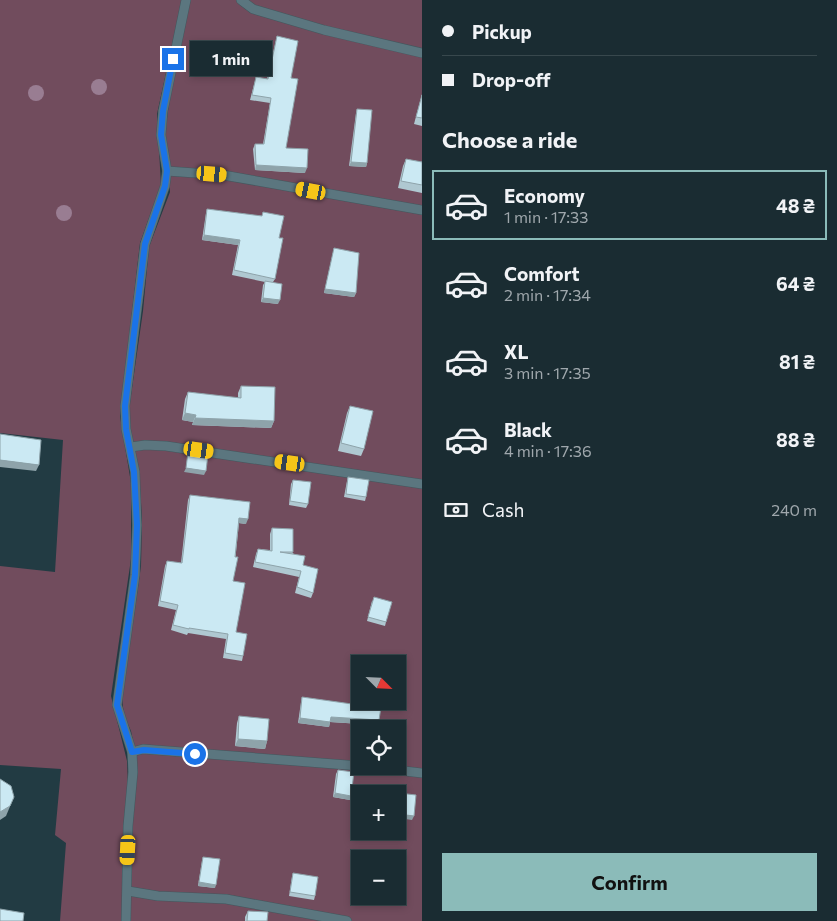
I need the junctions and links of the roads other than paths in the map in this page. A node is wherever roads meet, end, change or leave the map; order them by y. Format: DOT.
graph roads {
  1 [pos="186,0"];
  2 [pos="241,0"];
  3 [pos="422,53"];
  4 [pos="167,171"];
  5 [pos="422,210"];
  6 [pos="131,447"];
  7 [pos="422,484"];
  8 [pos="132,752"];
  9 [pos="351,765"];
  10 [pos="406,770"];
  11 [pos="422,772"];
  12 [pos="128,891"];
  13 [pos="126,921"];
  14 [pos="347,921"];
  1 -- 4 [label="lane"];
  2 -- 3 [label="lane"];
  4 -- 5 [label="lane"];
  4 -- 6 [label="lane"];
  6 -- 7 [label="lane"];
  6 -- 8 [label="lane"];
  8 -- 9 [label="lane"];
  8 -- 12 [label="lane"];
  10 -- 11 [label="lane"];
  12 -- 13 [label="lane"];
  12 -- 14 [label="lane"];
}
